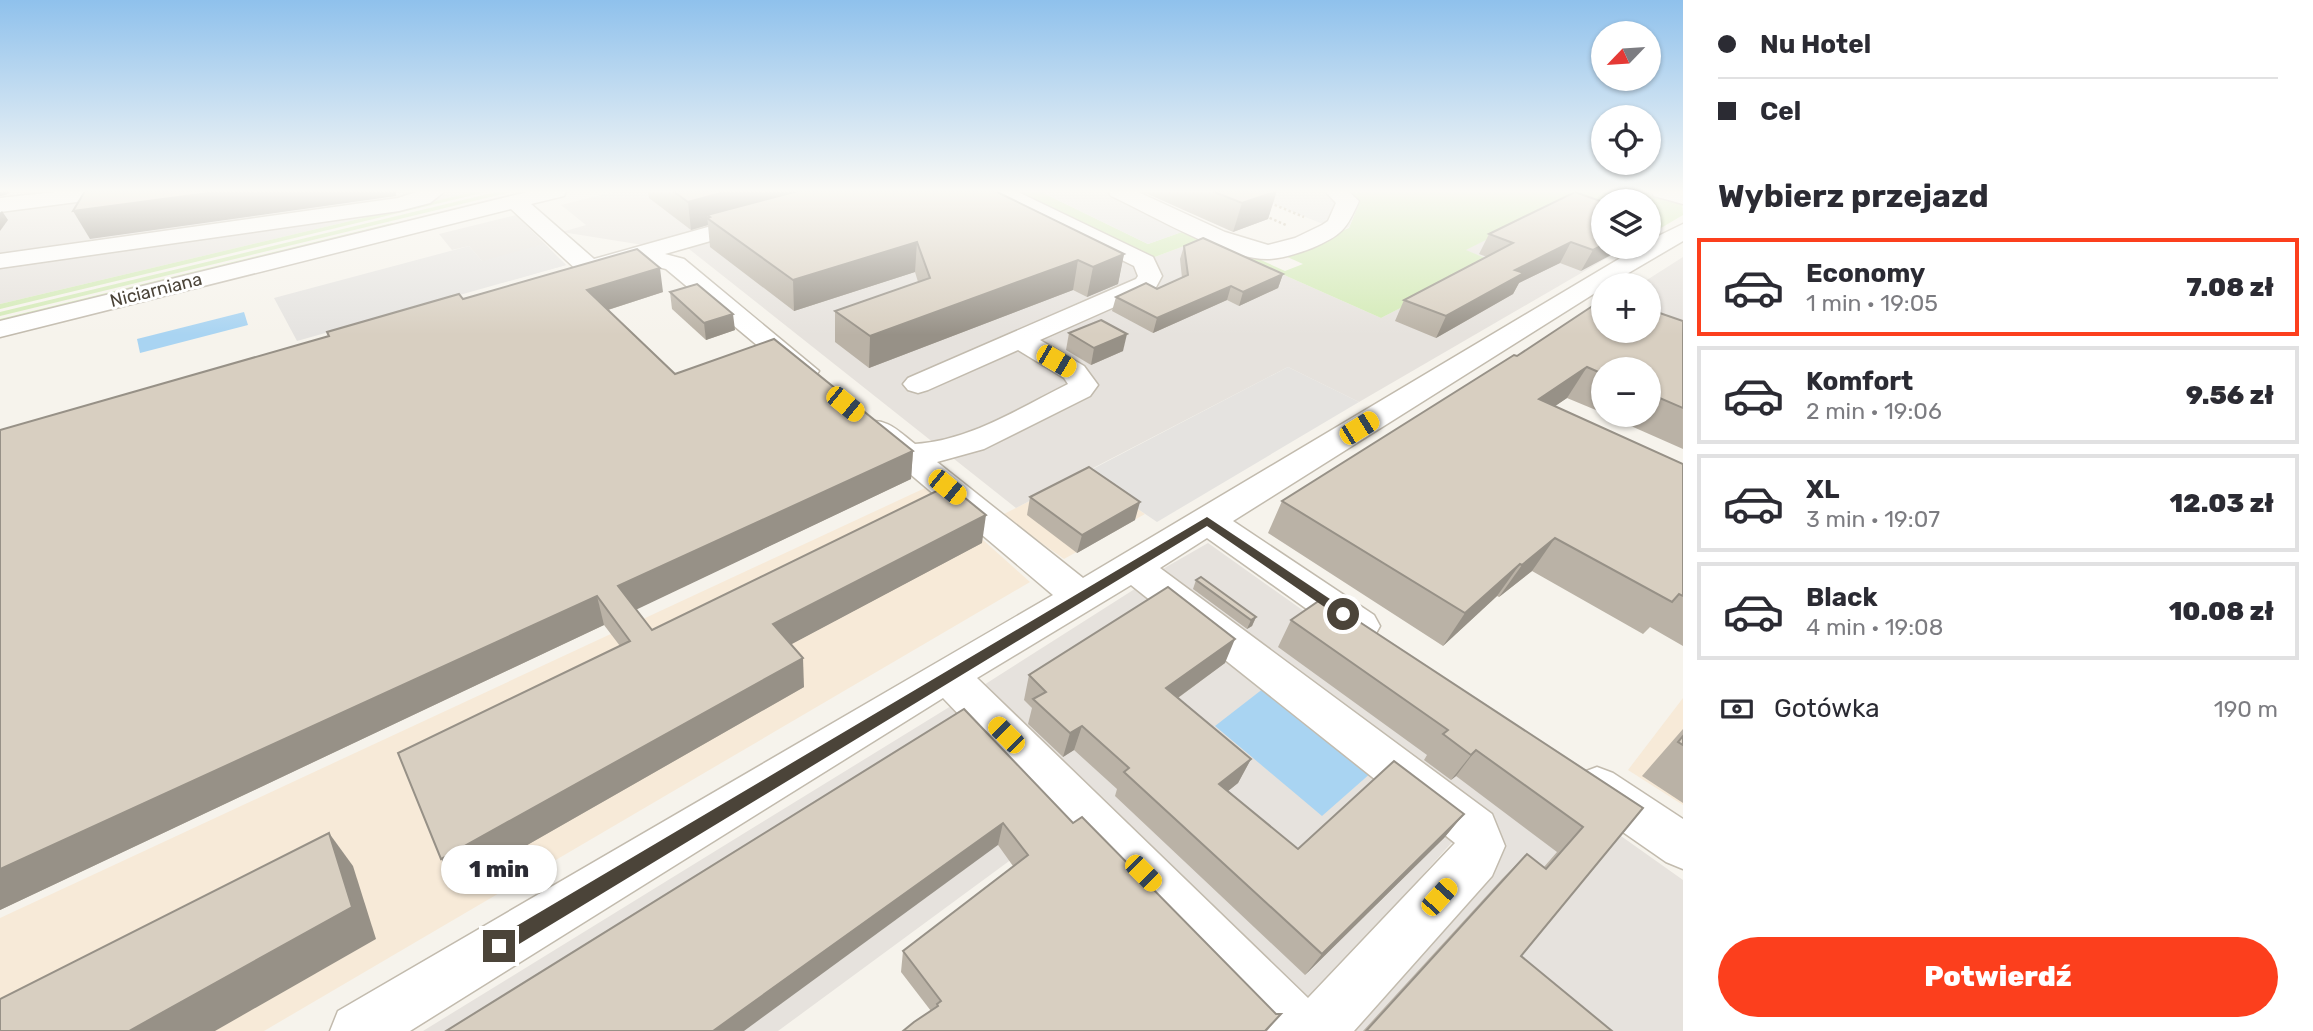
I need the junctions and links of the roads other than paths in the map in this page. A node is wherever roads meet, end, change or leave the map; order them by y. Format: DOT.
graph roads {
  1 [pos="44,239"];
  2 [pos="157,239"];
  3 [pos="356,239"];
  4 [pos="560,239"];
  5 [pos="690,239"];
  6 [pos="1098,239"];
  7 [pos="1225,239"];
  8 [pos="1304,239"];
  9 [pos="1669,239"];
  10 [pos="638,254"];
  11 [pos="33,257"];
  12 [pos="0,261"];
  13 [pos="1561,302"];
  14 [pos="1591,313"];
  15 [pos="0,328"];
  16 [pos="1020,340"];
  17 [pos="918,384"];
  18 [pos="824,387"];
  19 [pos="855,412"];
  20 [pos="907,455"];
  21 [pos="1207,521"];
  22 [pos="1133,567"];
  23 [pos="1081,597"];
  24 [pos="1388,645"];
  25 [pos="947,676"];
  26 [pos="1570,769"];
  27 [pos="1683,846"];
  28 [pos="358,1031"];
  29 [pos="1301,1031"];
  30 [pos="1316,1031"];
  1 -- 11 [label="street"];
  2 -- 11 [label="street"];
  3 -- 15 [label="street, Niciarniana"];
  4 -- 10 [label="street"];
  5 -- 10 [label="street"];
  6 -- 16 [label="street"];
  7 -- 8 [label="street"];
  9 -- 13 [label="street"];
  10 -- 18 [label="street"];
  11 -- 12 [label="street"];
  13 -- 14 [label="street"];
  13 -- 21 [label="street"];
  16 -- 17 [label="street"];
  16 -- 20 [label="street"];
  19 -- 20 [label="street"];
  20 -- 23 [label="street"];
  21 -- 22 [label="street"];
  21 -- 24 [label="street"];
  22 -- 23 [label="street"];
  22 -- 30 [label="street"];
  23 -- 25 [label="street"];
  25 -- 28 [label="street"];
  25 -- 29 [label="street"];
  26 -- 27 [label="street"];
}
